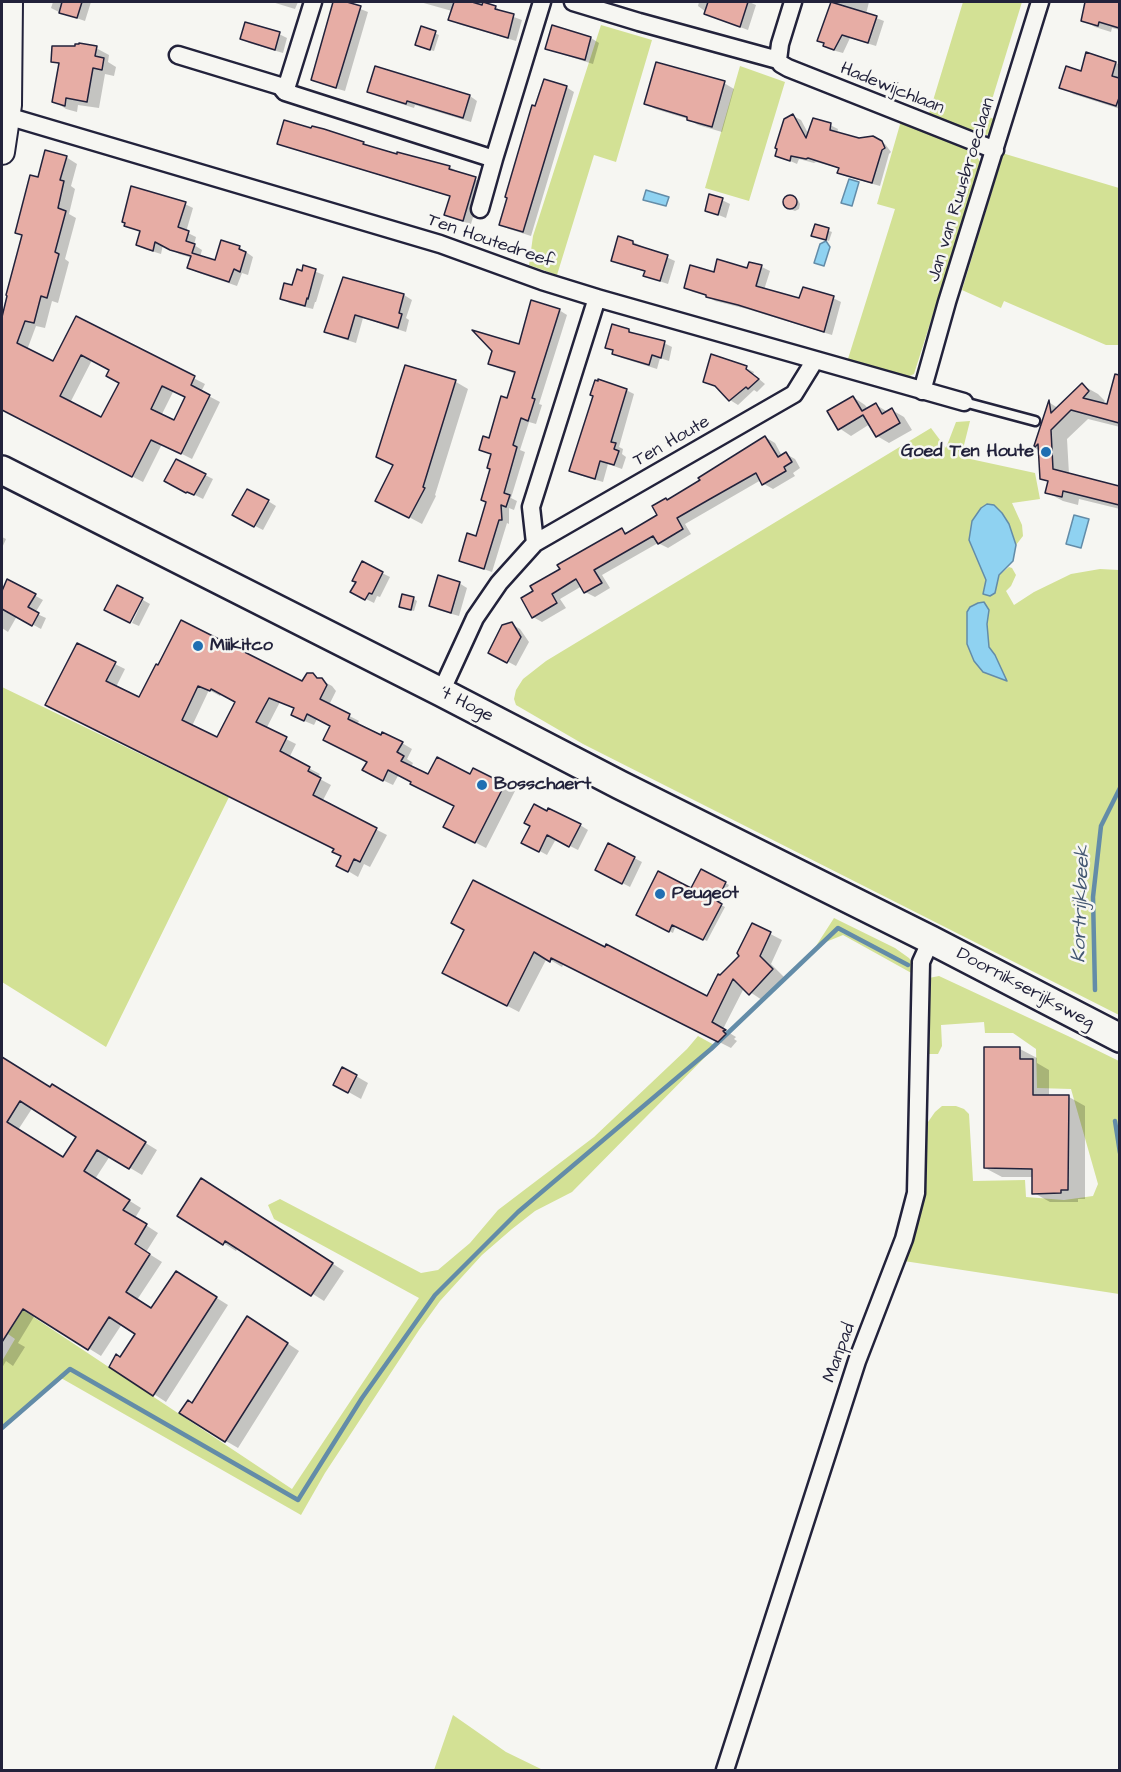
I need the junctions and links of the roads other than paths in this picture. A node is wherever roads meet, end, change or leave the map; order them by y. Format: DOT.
graph roads {
  1 [pos="10,2"];
  2 [pos="313,2"];
  3 [pos="542,2"];
  4 [pos="573,2"];
  5 [pos="793,2"];
  6 [pos="1040,2"];
  7 [pos="178,55"];
  8 [pos="778,60"];
  9 [pos="285,92"];
  10 [pos="7,116"];
  11 [pos="995,150"];
  12 [pos="2,152"];
  13 [pos="494,159"];
  14 [pos="480,209"];
  15 [pos="597,298"];
  16 [pos="815,360"];
  17 [pos="922,391"];
  18 [pos="964,402"];
  19 [pos="1035,422"];
  20 [pos="2,470"];
  21 [pos="535,543"];
  22 [pos="441,692"];
  23 [pos="931,940"];
  24 [pos="1119,1038"];
  25 [pos="725,1770"];
  1 -- 10 [label="street"];
  2 -- 9 [label="street"];
  3 -- 13 [label="street"];
  4 -- 8 [label="street, Hadewijchlaan"];
  5 -- 8 [label="street"];
  6 -- 11 [label="street, Jan van Ruusbroeclaan"];
  7 -- 9 [label="street"];
  8 -- 11 [label="street, Hadewijchlaan"];
  9 -- 13 [label="street"];
  10 -- 12 [label="street"];
  10 -- 15 [label="street, Ten Houtedreef"];
  11 -- 17 [label="street, Jan van Ruusbroeclaan"];
  13 -- 14 [label="street"];
  15 -- 16 [label="street, Ten Houtedreef"];
  15 -- 21 [label="street"];
  16 -- 17 [label="street, Ten Houtedreef"];
  16 -- 21 [label="street, Ten Houte"];
  17 -- 18 [label="street, Ten Houtedreef"];
  18 -- 19 [label="lane"];
  20 -- 22 [label="main road, 't Hoge"];
  21 -- 22 [label="street, Ten Houte"];
  22 -- 23 [label="main road, 't Hoge"];
  23 -- 24 [label="main road, Doornikserijksweg"];
  23 -- 25 [label="street, Manpad"];
}
